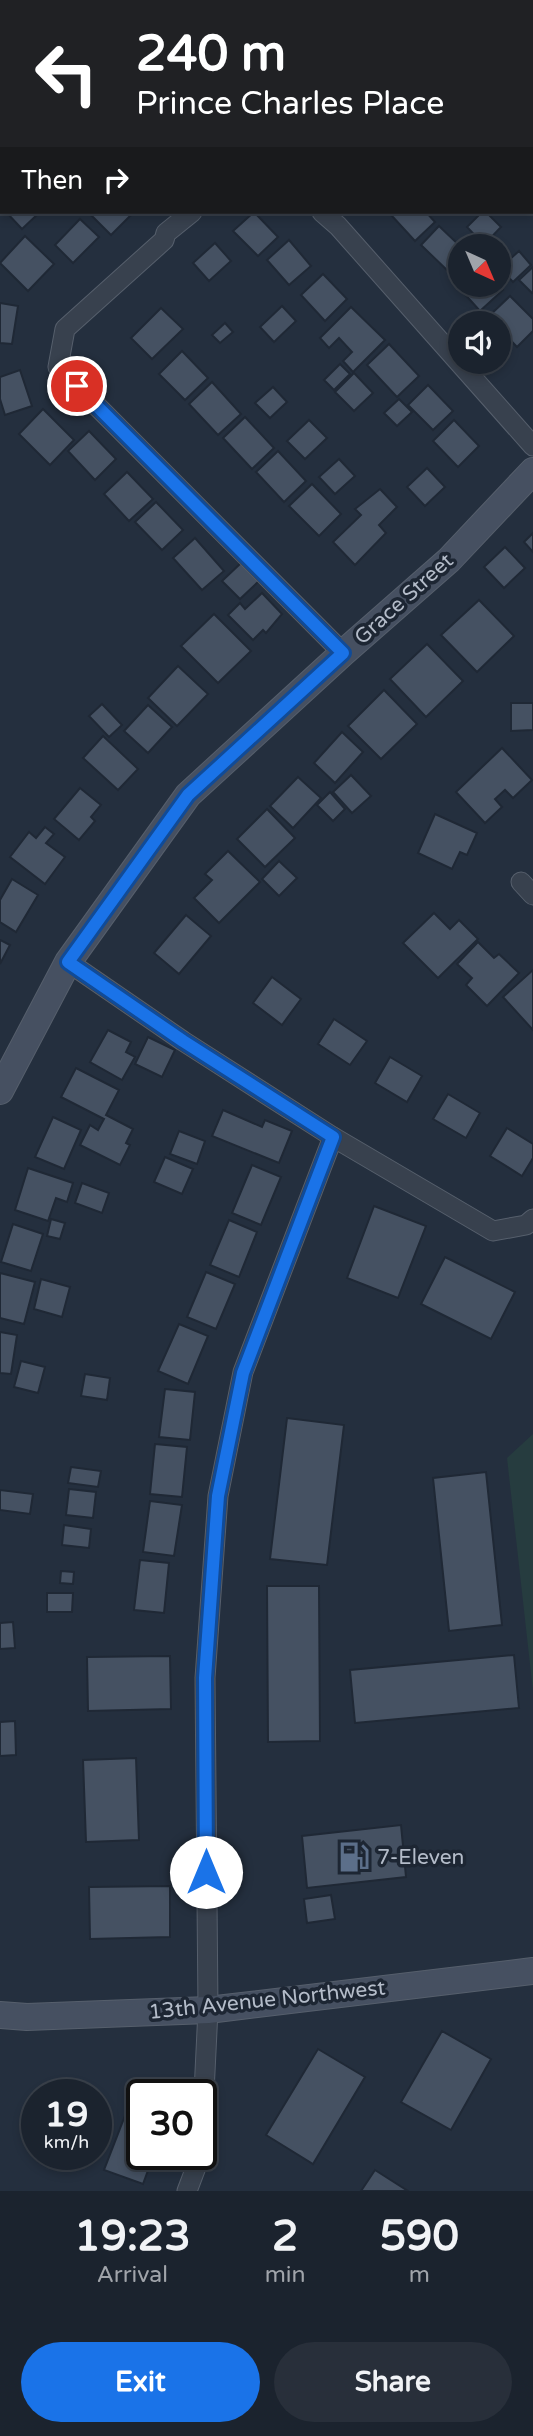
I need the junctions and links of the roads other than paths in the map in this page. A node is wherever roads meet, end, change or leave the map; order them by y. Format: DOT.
graph roads {
  1 [pos="190,214"];
  2 [pos="324,214"];
  3 [pos="533,446"];
  4 [pos="533,471"];
  5 [pos="343,653"];
  6 [pos="68,962"];
  7 [pos="0,1091"];
  8 [pos="333,1137"];
  9 [pos="533,1219"];
  10 [pos="533,1971"];
  11 [pos="208,2010"];
  12 [pos="0,2015"];
  13 [pos="205,2079"];
  14 [pos="195,2170"];
  15 [pos="187,2191"];
  1 -- 5 [label="street"];
  2 -- 3 [label="street"];
  4 -- 5 [label="street, Grace Street"];
  5 -- 6 [label="street, Grace Street"];
  6 -- 7 [label="street, Grace Street"];
  6 -- 8 [label="street"];
  8 -- 9 [label="street"];
  8 -- 11 [label="street"];
  10 -- 11 [label="street, 13th Avenue Northwest"];
  11 -- 12 [label="street, 13th Avenue Northwest"];
  11 -- 13 [label="street"];
  14 -- 15 [label="street"];
}
